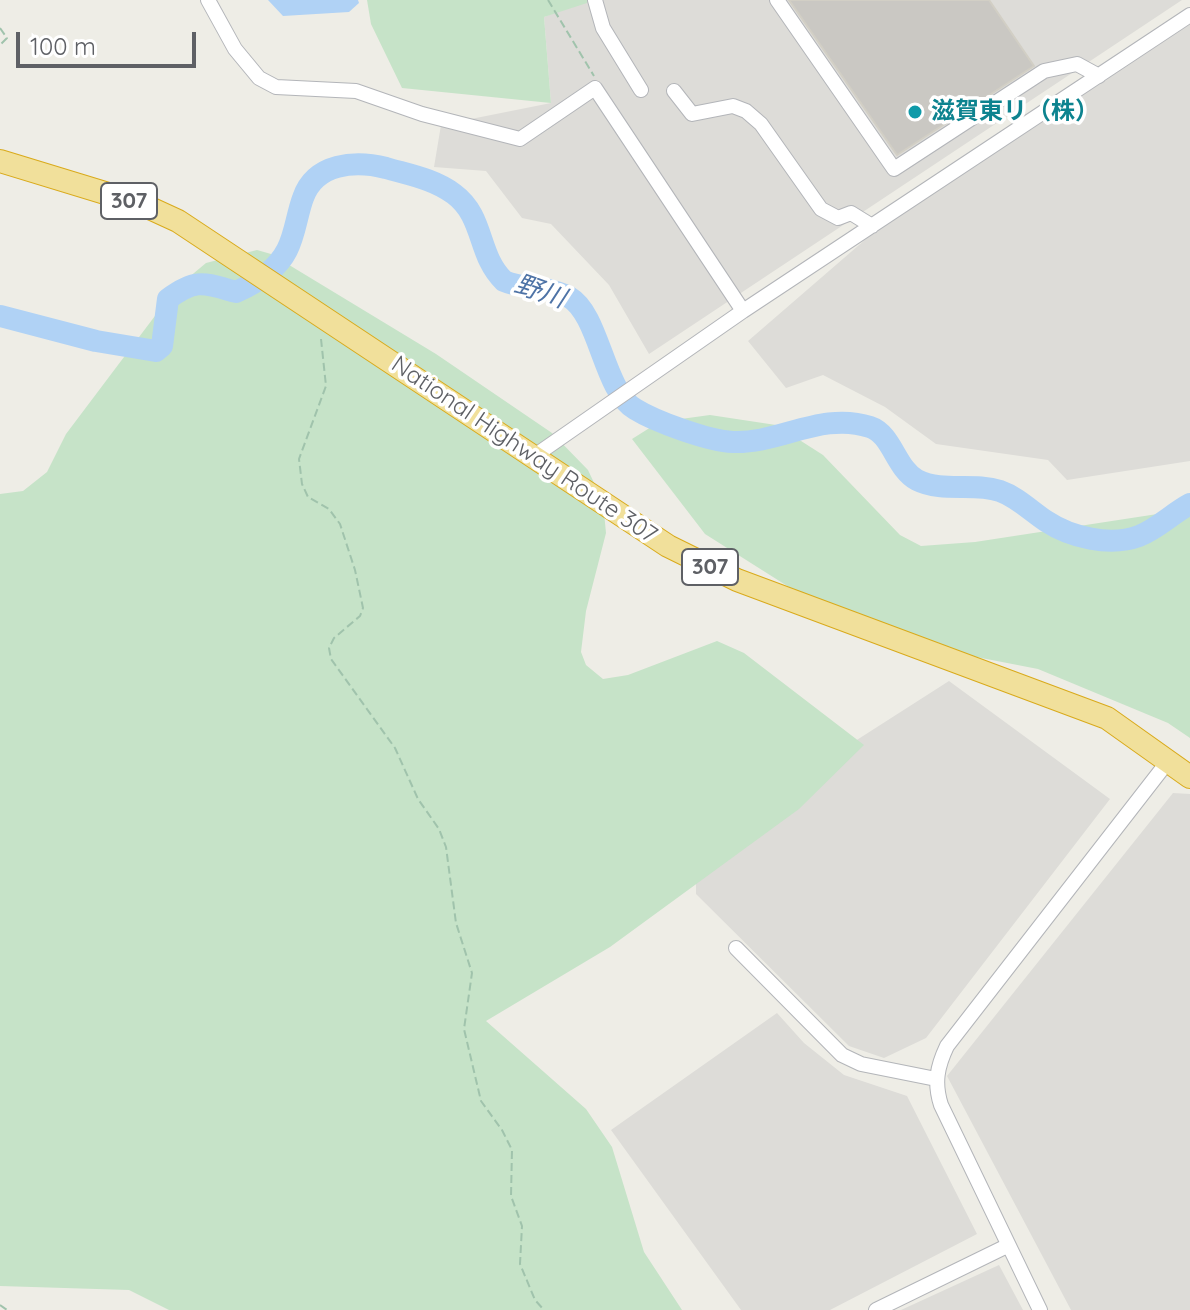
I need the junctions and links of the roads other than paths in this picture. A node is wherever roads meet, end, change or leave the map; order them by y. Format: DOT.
graph roads {
  1 [pos="208,0"];
  2 [pos="595,0"];
  3 [pos="777,0"];
  4 [pos="1185,0"];
  5 [pos="1190,12"];
  6 [pos="1099,76"];
  7 [pos="641,90"];
  8 [pos="674,91"];
  9 [pos="0,161"];
  10 [pos="872,226"];
  11 [pos="743,311"];
  12 [pos="533,457"];
  13 [pos="1169,760"];
  14 [pos="1190,777"];
  15 [pos="736,948"];
  16 [pos="936,1079"];
  17 [pos="1007,1246"];
  18 [pos="876,1310"];
  19 [pos="1040,1310"];
  1 -- 11 [label="street"];
  2 -- 7 [label="street"];
  3 -- 6 [label="street"];
  4 -- 5 [label="street"];
  5 -- 6 [label="street"];
  6 -- 10 [label="street"];
  8 -- 10 [label="street"];
  9 -- 12 [label="highway, National Highway Route 307 / 307"];
  10 -- 11 [label="street"];
  11 -- 12 [label="street"];
  12 -- 13 [label="highway, National Highway Route 307 / 307"];
  13 -- 14 [label="highway, National Highway Route 307 / 307"];
  13 -- 16 [label="street"];
  15 -- 16 [label="street"];
  16 -- 17 [label="street"];
  17 -- 18 [label="street"];
  17 -- 19 [label="street"];
}
